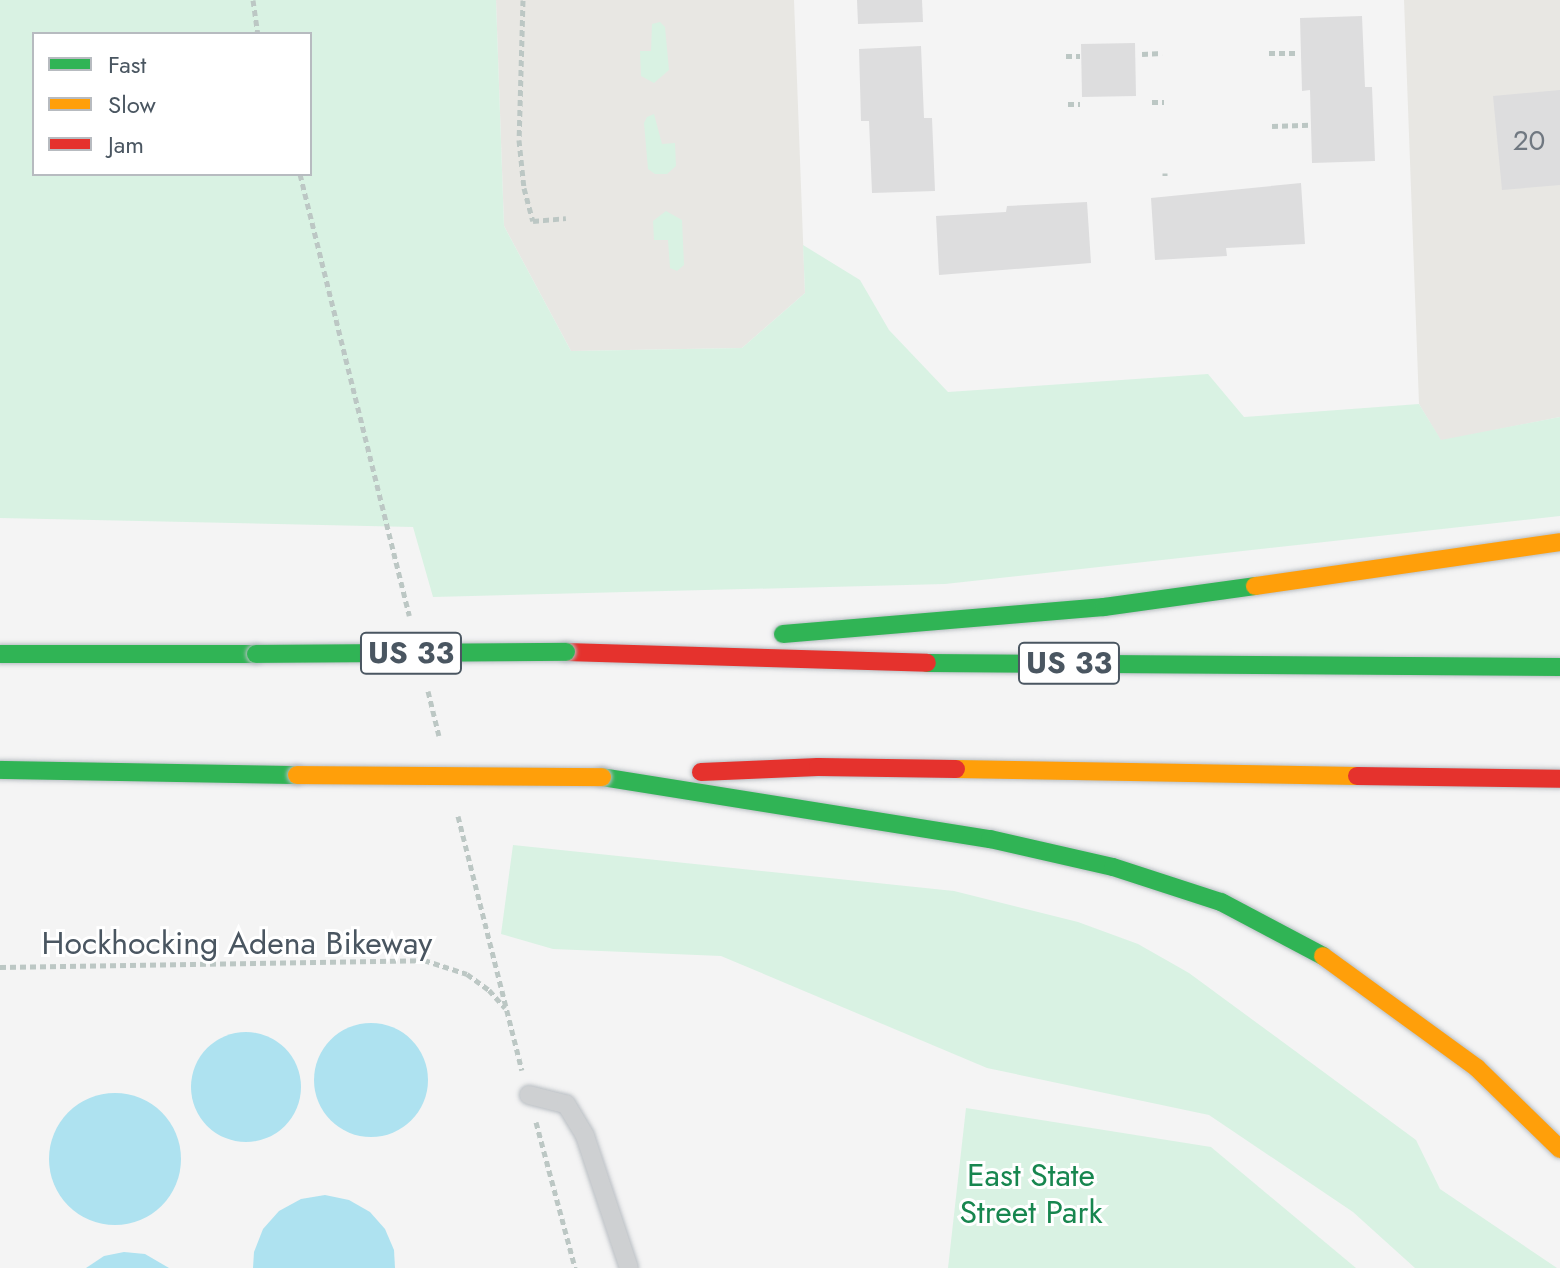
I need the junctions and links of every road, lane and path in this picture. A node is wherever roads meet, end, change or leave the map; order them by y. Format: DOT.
graph roads {
  1 [pos="253,0"];
  2 [pos="523,0"];
  3 [pos="258,32"];
  4 [pos="1162,53"];
  5 [pos="1269,53"];
  6 [pos="1298,53"];
  7 [pos="1142,54"];
  8 [pos="1066,56"];
  9 [pos="1080,56"];
  10 [pos="1152,102"];
  11 [pos="1164,102"];
  12 [pos="1068,104"];
  13 [pos="1080,104"];
  14 [pos="1310,125"];
  15 [pos="1272,126"];
  16 [pos="300,176"];
  17 [pos="566,218"];
  18 [pos="1560,542"];
  19 [pos="411,622"];
  20 [pos="763,634"];
  21 [pos="706,637"];
  22 [pos="572,652"];
  23 [pos="0,654"];
  24 [pos="1560,667"];
  25 [pos="426,684"];
  26 [pos="441,746"];
  27 [pos="0,770"];
  28 [pos="602,777"];
  29 [pos="1560,779"];
  30 [pos="456,808"];
  31 [pos="0,967"];
  32 [pos="506,1009"];
  33 [pos="529,1095"];
  34 [pos="1560,1149"];
  35 [pos="575,1268"];
  36 [pos="629,1268"];
  1 -- 3 [label="path"];
  2 -- 17 [label="path"];
  4 -- 7 [label="path"];
  5 -- 6 [label="path"];
  8 -- 9 [label="path"];
  10 -- 11 [label="path"];
  12 -- 13 [label="path"];
  14 -- 15 [label="path"];
  16 -- 19 [label="path"];
  18 -- 20 [label="highway"];
  21 -- 22 [label="highway"];
  22 -- 23 [label="highway, US 33, bridge"];
  22 -- 24 [label="highway, US 33"];
  25 -- 26 [label="path"];
  27 -- 28 [label="highway, bridge"];
  28 -- 29 [label="highway"];
  28 -- 34 [label="highway"];
  30 -- 32 [label="path"];
  31 -- 32 [label="path, Hockhocking Adena Bikeway"];
  32 -- 33 [label="path"];
  33 -- 35 [label="path"];
  33 -- 36 [label="lane"];
}
